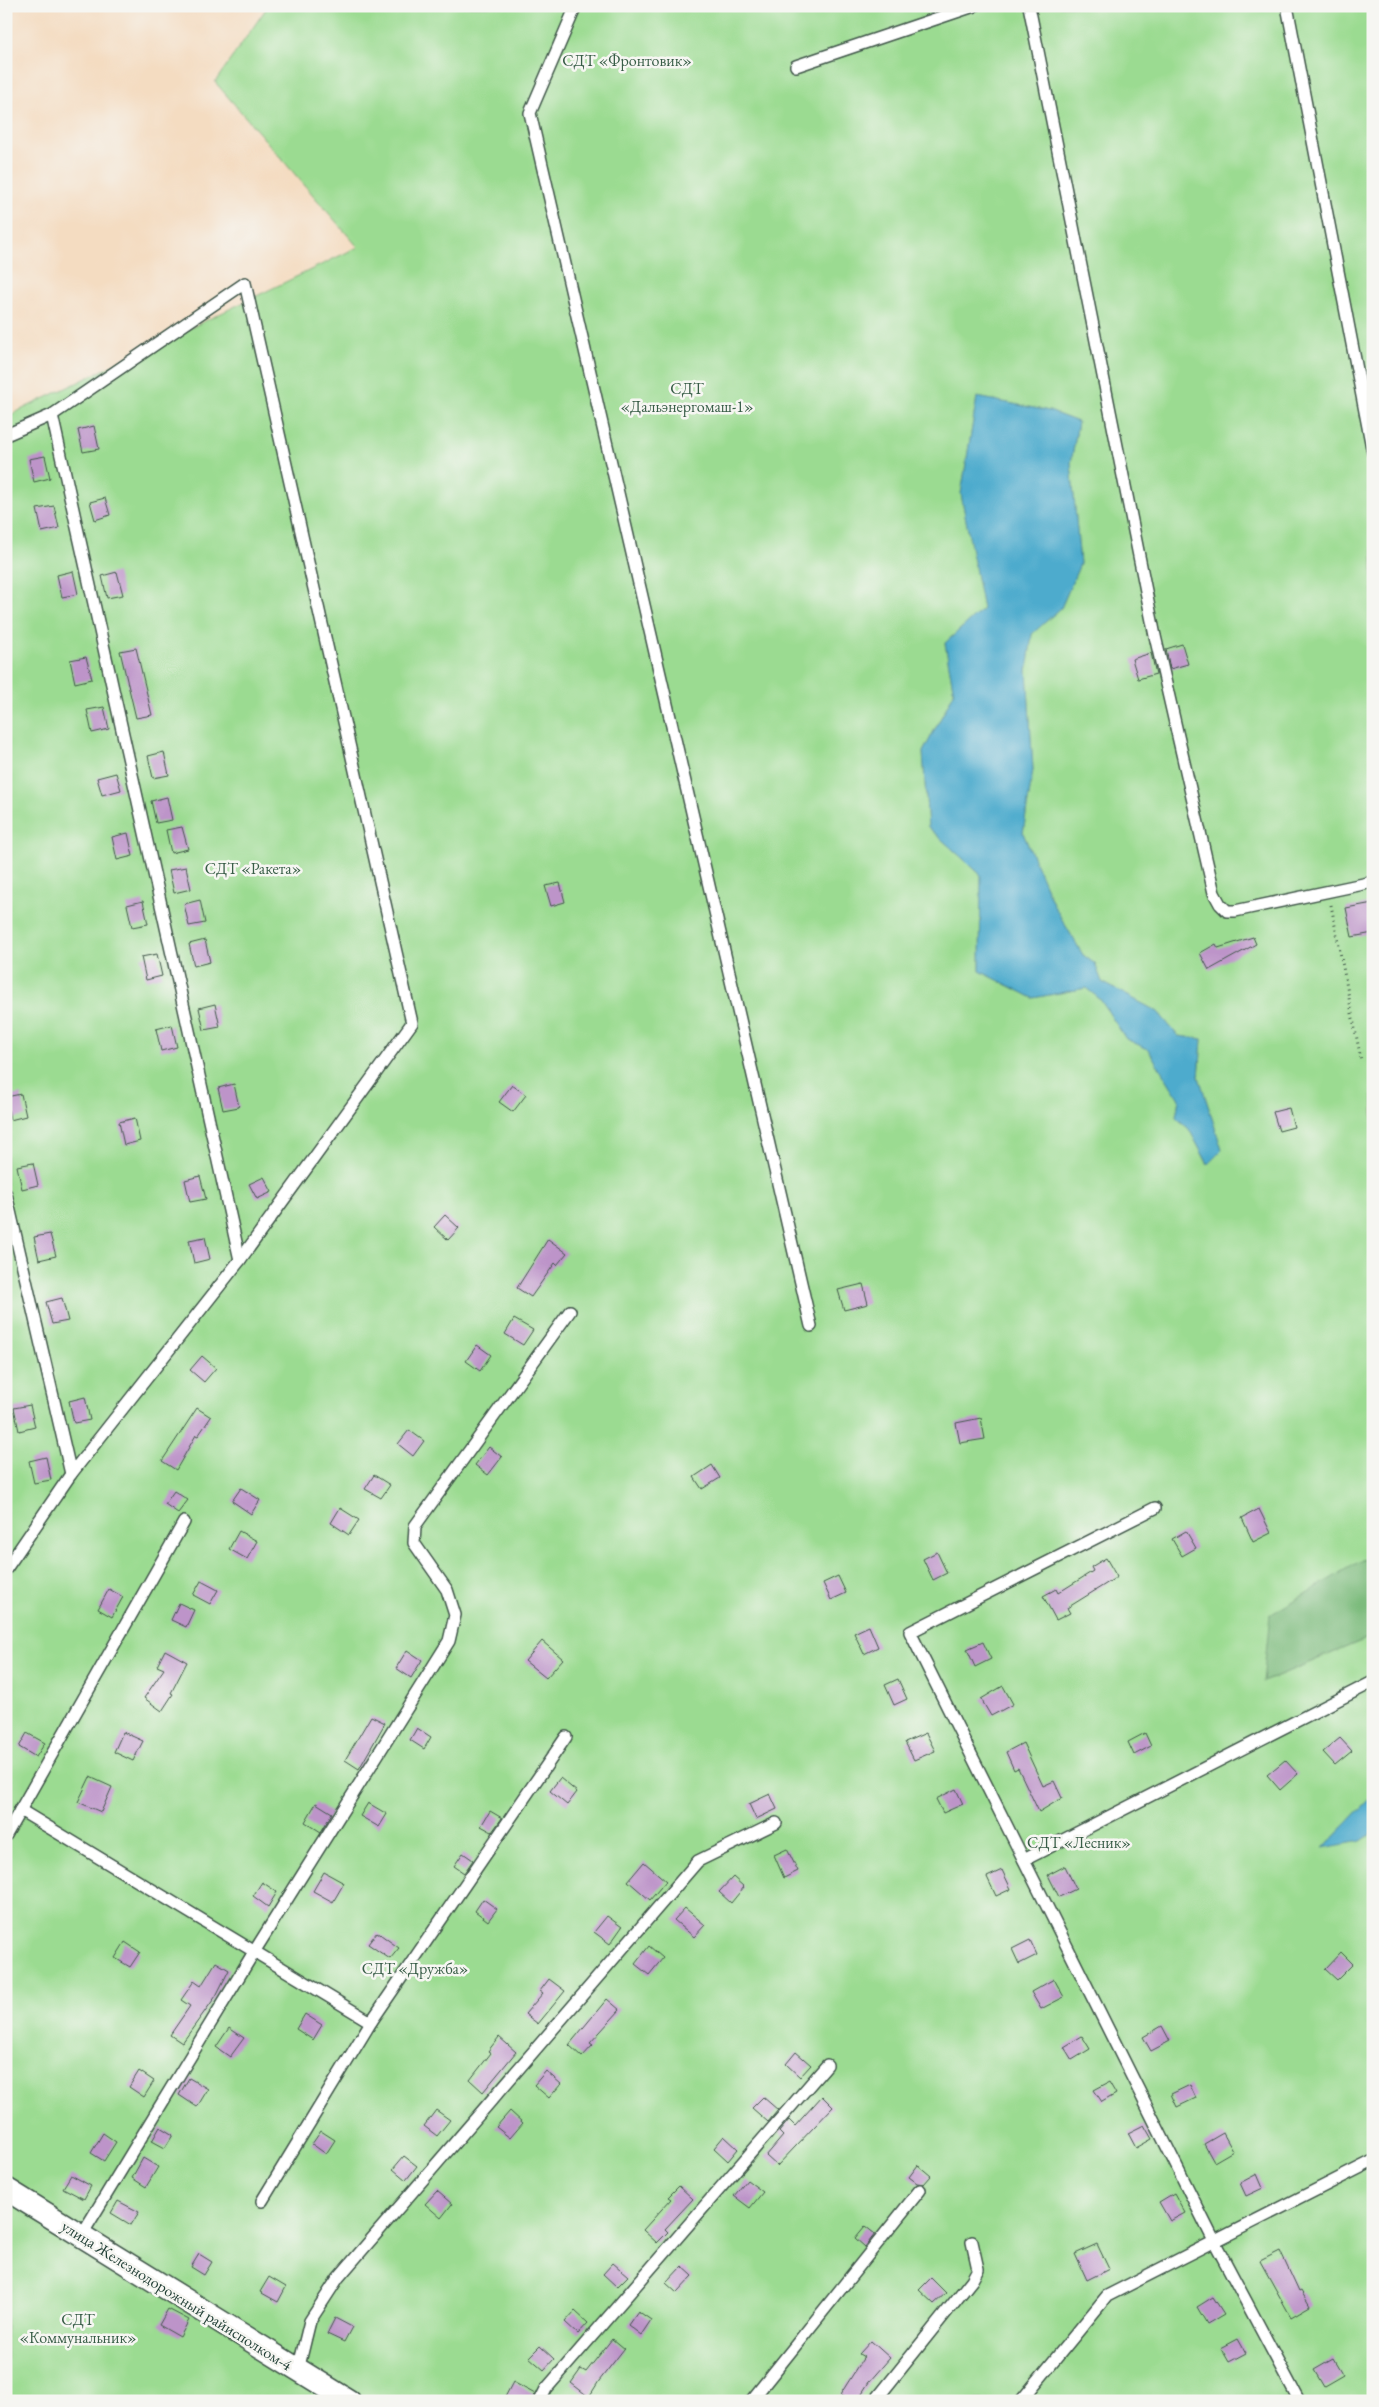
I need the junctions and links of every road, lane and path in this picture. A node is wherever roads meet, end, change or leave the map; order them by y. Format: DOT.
graph roads {
  1 [pos="576,6"];
  2 [pos="974,6"];
  3 [pos="1029,6"];
  4 [pos="1287,6"];
  5 [pos="796,66"];
  6 [pos="52,415"];
  7 [pos="6,435"];
  8 [pos="1373,453"];
  9 [pos="1373,882"];
  10 [pos="1329,892"];
  11 [pos="1361,1060"];
  12 [pos="6,1194"];
  13 [pos="240,1260"];
  14 [pos="570,1311"];
  15 [pos="811,1326"];
  16 [pos="71,1474"];
  17 [pos="1155,1508"];
  18 [pos="184,1522"];
  19 [pos="6,1569"];
  20 [pos="1373,1682"];
  21 [pos="566,1737"];
  22 [pos="20,1810"];
  23 [pos="776,1823"];
  24 [pos="6,1835"];
  25 [pos="1024,1860"];
  26 [pos="254,1952"];
  27 [pos="371,2022"];
  28 [pos="827,2065"];
  29 [pos="1373,2161"];
  30 [pos="6,2189"];
  31 [pos="920,2190"];
  32 [pos="262,2201"];
  33 [pos="81,2236"];
  34 [pos="1214,2241"];
  35 [pos="972,2242"];
  36 [pos="298,2370"];
  37 [pos="348,2401"];
  38 [pos="540,2401"];
  39 [pos="751,2401"];
  40 [pos="875,2401"];
  41 [pos="1021,2401"];
  42 [pos="1299,2401"];
  1 -- 15 [label="lane"];
  2 -- 5 [label="lane"];
  3 -- 10 [label="lane"];
  4 -- 8 [label="lane"];
  6 -- 7 [label="lane"];
  6 -- 13 [label="lane"];
  6 -- 13 [label="lane"];
  9 -- 10 [label="lane"];
  10 -- 11 [label="path"];
  12 -- 16 [label="lane"];
  13 -- 16 [label="lane"];
  14 -- 26 [label="lane"];
  16 -- 19 [label="lane"];
  17 -- 25 [label="lane"];
  18 -- 22 [label="lane"];
  20 -- 25 [label="lane"];
  21 -- 27 [label="lane"];
  22 -- 24 [label="lane"];
  22 -- 26 [label="lane"];
  23 -- 36 [label="lane"];
  25 -- 34 [label="lane"];
  26 -- 27 [label="lane"];
  26 -- 33 [label="lane"];
  27 -- 32 [label="lane"];
  28 -- 38 [label="lane"];
  29 -- 34 [label="lane"];
  30 -- 33 [label="street, улица Железнодорожный райисполком-4"];
  31 -- 39 [label="lane"];
  33 -- 36 [label="street, улица Железнодорожный райисполком-4"];
  34 -- 41 [label="lane"];
  34 -- 42 [label="lane"];
  35 -- 40 [label="lane"];
  36 -- 37 [label="street, улица Железнодорожный райисполком-4"];
}
